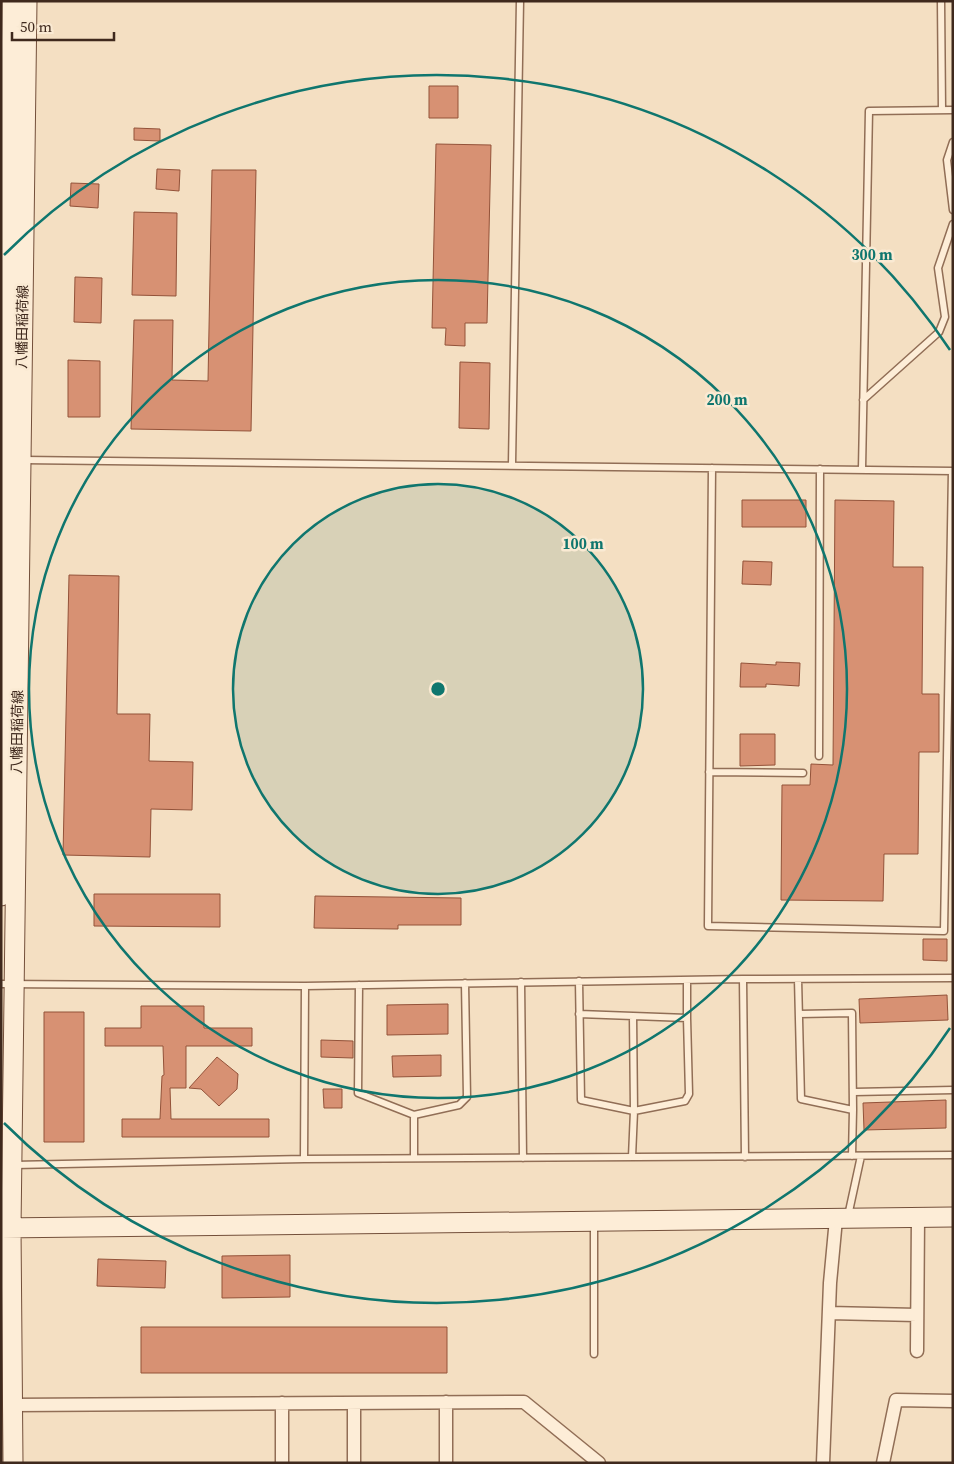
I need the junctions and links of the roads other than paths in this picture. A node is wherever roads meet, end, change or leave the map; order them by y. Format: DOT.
graph roads {
  1 [pos="520,1"];
  2 [pos="941,1"];
  3 [pos="15,10"];
  4 [pos="942,110"];
  5 [pos="953,110"];
  6 [pos="953,142"];
  7 [pos="953,210"];
  8 [pos="953,224"];
  9 [pos="863,400"];
  10 [pos="13,459"];
  11 [pos="512,464"];
  12 [pos="712,468"];
  13 [pos="820,469"];
  14 [pos="862,470"];
  15 [pos="952,471"];
  16 [pos="9,490"];
  17 [pos="819,756"];
  18 [pos="709,772"];
  19 [pos="803,773"];
  20 [pos="1,896"];
  21 [pos="953,978"];
  22 [pos="743,979"];
  23 [pos="798,979"];
  24 [pos="687,980"];
  25 [pos="579,981"];
  26 [pos="521,982"];
  27 [pos="465,983"];
  28 [pos="8,984"];
  29 [pos="359,985"];
  30 [pos="305,986"];
  31 [pos="579,1014"];
  32 [pos="799,1014"];
  33 [pos="633,1016"];
  34 [pos="687,1018"];
  35 [pos="953,1090"];
  36 [pos="854,1092"];
  37 [pos="853,1110"];
  38 [pos="634,1111"];
  39 [pos="414,1116"];
  40 [pos="953,1155"];
  41 [pos="745,1156"];
  42 [pos="852,1156"];
  43 [pos="861,1156"];
  44 [pos="632,1157"];
  45 [pos="414,1158"];
  46 [pos="523,1158"];
  47 [pos="304,1159"];
  48 [pos="12,1165"];
  49 [pos="918,1217"];
  50 [pos="953,1217"];
  51 [pos="842,1219"];
  52 [pos="594,1221"];
  53 [pos="6,1228"];
  54 [pos="829,1313"];
  55 [pos="917,1315"];
  56 [pos="917,1351"];
  57 [pos="594,1354"];
  58 [pos="953,1401"];
  59 [pos="446,1402"];
  60 [pos="282,1403"];
  61 [pos="354,1404"];
  62 [pos="12,1405"];
  63 [pos="584,1457"];
  64 [pos="12,1463"];
  65 [pos="282,1463"];
  66 [pos="354,1463"];
  67 [pos="446,1463"];
  68 [pos="600,1463"];
  69 [pos="823,1463"];
  70 [pos="883,1463"];
  1 -- 11 [label="lane"];
  2 -- 4 [label="lane"];
  3 -- 10 [label="main road, 八幡田稲荷線"];
  4 -- 5 [label="lane"];
  4 -- 9 [label="lane"];
  6 -- 7 [label="lane"];
  8 -- 9 [label="lane"];
  9 -- 14 [label="lane"];
  10 -- 11 [label="lane"];
  10 -- 16 [label="main road, 八幡田稲荷線"];
  11 -- 12 [label="lane"];
  12 -- 13 [label="lane"];
  12 -- 18 [label="lane"];
  13 -- 14 [label="lane"];
  13 -- 17 [label="lane"];
  14 -- 15 [label="lane"];
  15 -- 18 [label="lane"];
  16 -- 20 [label="main road, 八幡田稲荷線"];
  16 -- 28 [label="main road, 八幡田稲荷線"];
  18 -- 19 [label="lane"];
  21 -- 23 [label="lane"];
  22 -- 23 [label="lane"];
  22 -- 24 [label="lane"];
  22 -- 41 [label="lane"];
  23 -- 32 [label="lane"];
  24 -- 25 [label="lane"];
  24 -- 34 [label="lane"];
  25 -- 26 [label="lane"];
  25 -- 31 [label="lane"];
  26 -- 27 [label="lane"];
  26 -- 46 [label="lane"];
  27 -- 29 [label="lane"];
  27 -- 39 [label="lane"];
  28 -- 30 [label="lane"];
  28 -- 48 [label="main road, 八幡田稲荷線"];
  29 -- 30 [label="lane"];
  29 -- 39 [label="lane"];
  30 -- 47 [label="lane"];
  31 -- 33 [label="lane"];
  31 -- 38 [label="lane"];
  32 -- 36 [label="lane"];
  32 -- 37 [label="lane"];
  33 -- 34 [label="lane"];
  33 -- 38 [label="lane"];
  34 -- 38 [label="lane"];
  35 -- 36 [label="lane"];
  36 -- 37 [label="lane"];
  37 -- 42 [label="lane"];
  38 -- 44 [label="lane"];
  39 -- 45 [label="lane"];
  40 -- 43 [label="lane"];
  41 -- 42 [label="lane"];
  41 -- 44 [label="lane"];
  42 -- 43 [label="lane"];
  43 -- 51 [label="lane"];
  44 -- 46 [label="lane"];
  45 -- 46 [label="lane"];
  45 -- 47 [label="lane"];
  47 -- 48 [label="lane"];
  48 -- 53 [label="main road, 八幡田稲荷線"];
  49 -- 50 [label="main road"];
  49 -- 51 [label="main road"];
  49 -- 55 [label="street"];
  51 -- 52 [label="main road"];
  51 -- 54 [label="street"];
  52 -- 53 [label="main road"];
  52 -- 57 [label="lane"];
  53 -- 62 [label="main road, 八幡田稲荷線"];
  54 -- 55 [label="street"];
  54 -- 69 [label="street"];
  55 -- 56 [label="street"];
  58 -- 70 [label="street"];
  59 -- 61 [label="street"];
  59 -- 63 [label="street"];
  59 -- 67 [label="street"];
  60 -- 61 [label="street"];
  60 -- 62 [label="street"];
  60 -- 65 [label="street"];
  61 -- 66 [label="street"];
  62 -- 64 [label="main road, 八幡田稲荷線"];
  63 -- 68 [label="street"];
}
